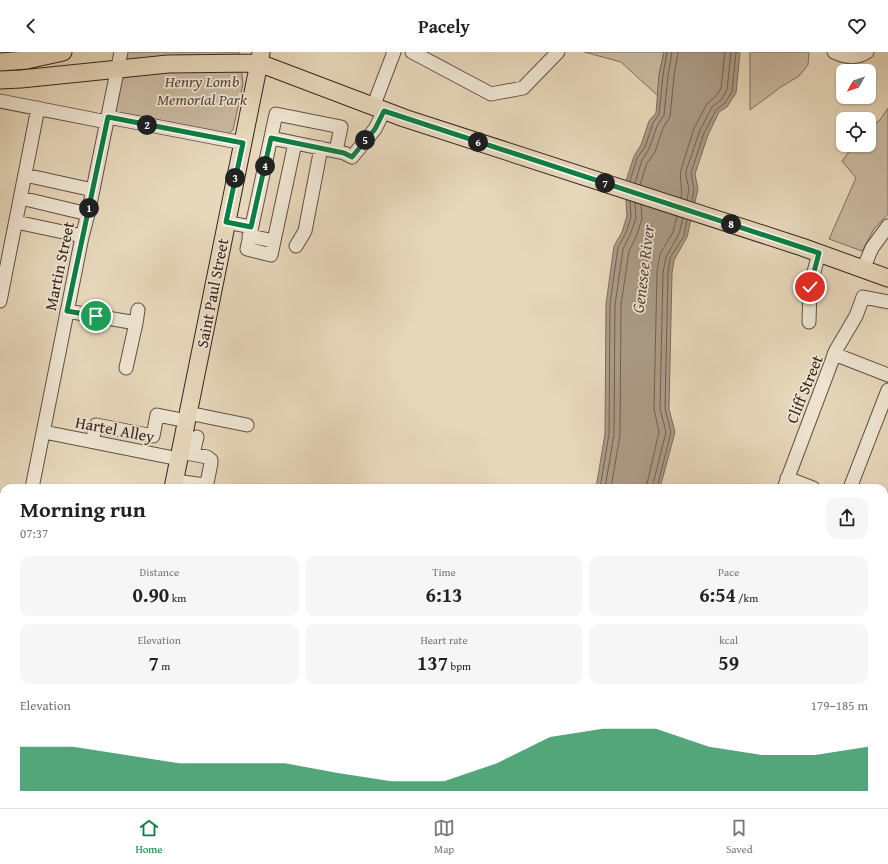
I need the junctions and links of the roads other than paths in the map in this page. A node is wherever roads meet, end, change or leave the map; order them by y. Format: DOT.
graph roads {
  1 [pos="63,52"];
  2 [pos="121,52"];
  3 [pos="244,52"];
  4 [pos="394,52"];
  5 [pos="412,52"];
  6 [pos="834,52"];
  7 [pos="866,52"];
  8 [pos="558,53"];
  9 [pos="260,57"];
  10 [pos="0,62"];
  11 [pos="117,69"];
  12 [pos="0,80"];
  13 [pos="0,100"];
  14 [pos="38,108"];
  15 [pos="379,109"];
  16 [pos="107,120"];
  17 [pos="271,138"];
  18 [pos="243,143"];
  19 [pos="296,143"];
  20 [pos="321,148"];
  21 [pos="336,151"];
  22 [pos="25,175"];
  23 [pos="93,190"];
  24 [pos="20,198"];
  25 [pos="88,214"];
  26 [pos="16,222"];
  27 [pos="226,222"];
  28 [pos="888,226"];
  29 [pos="250,232"];
  30 [pos="82,236"];
  31 [pos="296,246"];
  32 [pos="819,253"];
  33 [pos="864,269"];
  34 [pos="888,278"];
  35 [pos="0,302"];
  36 [pos="888,302"];
  37 [pos="67,311"];
  38 [pos="809,322"];
  39 [pos="834,354"];
  40 [pos="126,368"];
  41 [pos="888,375"];
  42 [pos="888,390"];
  43 [pos="187,417"];
  44 [pos="247,425"];
  45 [pos="44,432"];
  46 [pos="197,437"];
  47 [pos="92,442"];
  48 [pos="184,455"];
  49 [pos="785,483"];
  50 [pos="33,484"];
  51 [pos="174,484"];
  52 [pos="205,484"];
  53 [pos="852,484"];
  1 -- 10 [label="main road"];
  2 -- 11 [label="street, Martin Street"];
  3 -- 9 [label="main road"];
  4 -- 15 [label="street"];
  5 -- 8 [label="street"];
  6 -- 7 [label="street"];
  9 -- 11 [label="main road"];
  9 -- 15 [label="main road"];
  9 -- 18 [label="main road, Saint Paul Street"];
  11 -- 12 [label="main road"];
  11 -- 16 [label="street, Martin Street"];
  13 -- 14 [label="street"];
  14 -- 16 [label="street"];
  14 -- 22 [label="street"];
  15 -- 21 [label="street"];
  15 -- 32 [label="main road"];
  16 -- 18 [label="street"];
  16 -- 23 [label="street, Martin Street"];
  17 -- 19 [label="street"];
  17 -- 21 [label="street"];
  17 -- 29 [label="street"];
  18 -- 27 [label="main road, Saint Paul Street"];
  19 -- 20 [label="street"];
  19 -- 29 [label="street"];
  20 -- 21 [label="street"];
  20 -- 31 [label="street"];
  22 -- 23 [label="street"];
  22 -- 24 [label="street"];
  23 -- 25 [label="street, Martin Street"];
  24 -- 25 [label="street"];
  24 -- 26 [label="street"];
  25 -- 30 [label="street, Martin Street"];
  26 -- 30 [label="street"];
  26 -- 35 [label="street"];
  27 -- 29 [label="street"];
  27 -- 43 [label="main road, Saint Paul Street"];
  28 -- 33 [label="street"];
  30 -- 37 [label="street, Martin Street"];
  32 -- 33 [label="main road"];
  32 -- 38 [label="street"];
  33 -- 34 [label="main road"];
  36 -- 39 [label="street"];
  37 -- 40 [label="street"];
  37 -- 45 [label="street, Martin Street"];
  39 -- 41 [label="street, Cliff Street"];
  39 -- 49 [label="street, Cliff Street"];
  42 -- 53 [label="street"];
  43 -- 44 [label="street"];
  43 -- 47 [label="street"];
  43 -- 48 [label="main road, Saint Paul Street"];
  45 -- 47 [label="street, Hartel Alley"];
  45 -- 50 [label="street, Martin Street"];
  46 -- 48 [label="street"];
  47 -- 48 [label="street, Hartel Alley"];
  48 -- 51 [label="main road, Saint Paul Street"];
  48 -- 52 [label="street, Hartel Alley"];
}
